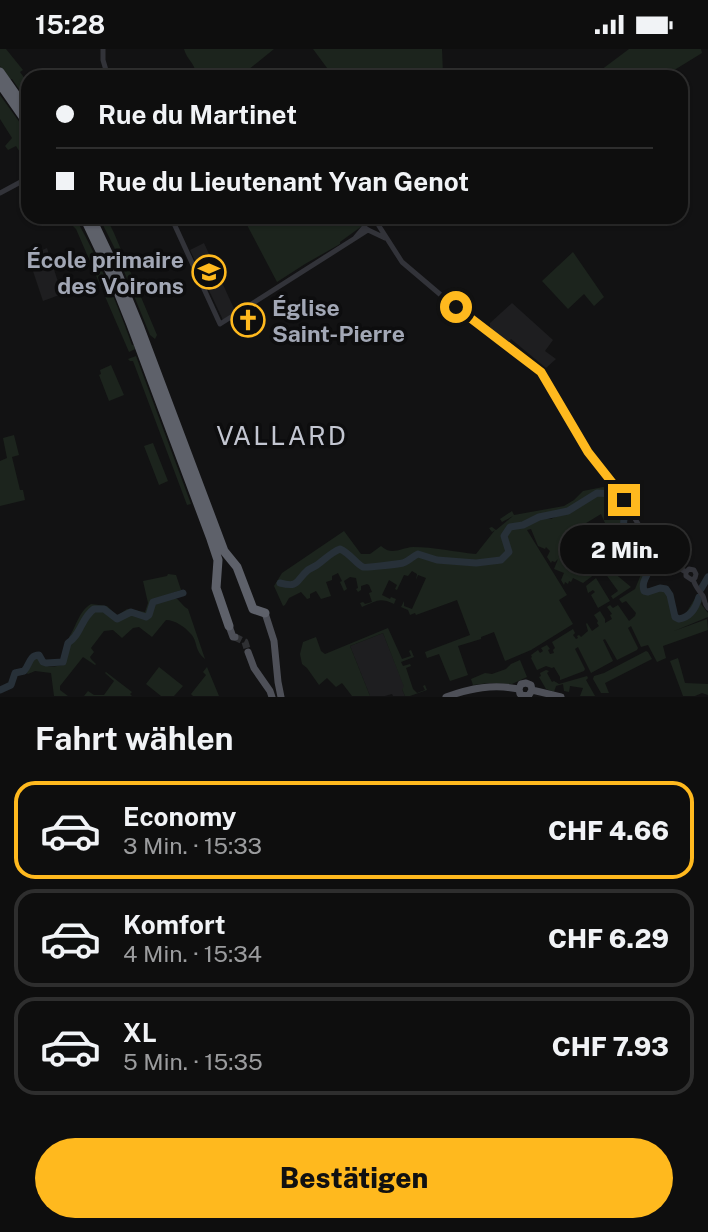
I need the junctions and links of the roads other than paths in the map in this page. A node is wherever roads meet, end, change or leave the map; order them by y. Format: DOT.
graph roads {
  1 [pos="103,49"];
  2 [pos="106,70"];
  3 [pos="0,72"];
  4 [pos="0,85"];
  5 [pos="21,102"];
  6 [pos="21,114"];
  7 [pos="21,182"];
  8 [pos="0,193"];
  9 [pos="86,224"];
  10 [pos="94,224"];
  11 [pos="174,224"];
  12 [pos="367,224"];
  13 [pos="379,226"];
  14 [pos="368,229"];
  15 [pos="389,243"];
  16 [pos="202,502"];
  17 [pos="706,597"];
  18 [pos="708,608"];
  19 [pos="265,613"];
  20 [pos="229,626"];
  21 [pos="235,637"];
  22 [pos="248,652"];
  23 [pos="272,697"];
  24 [pos="281,697"];
  25 [pos="446,697"];
  26 [pos="561,697"];
  1 -- 2 [label="street"];
  3 -- 5 [label="highway"];
  4 -- 6 [label="highway"];
  7 -- 8 [label="street"];
  9 -- 16 [label="highway"];
  10 -- 16 [label="highway"];
  11 -- 14 [label="street"];
  12 -- 14 [label="street"];
  13 -- 14 [label="street"];
  13 -- 15 [label="street"];
  14 -- 15 [label="street"];
  15 -- 17 [label="street"];
  16 -- 19 [label="highway"];
  16 -- 20 [label="highway"];
  17 -- 18 [label="street"];
  19 -- 24 [label="main road"];
  20 -- 21 [label="main road"];
  22 -- 23 [label="main road"];
  25 -- 26 [label="main road"];
}
